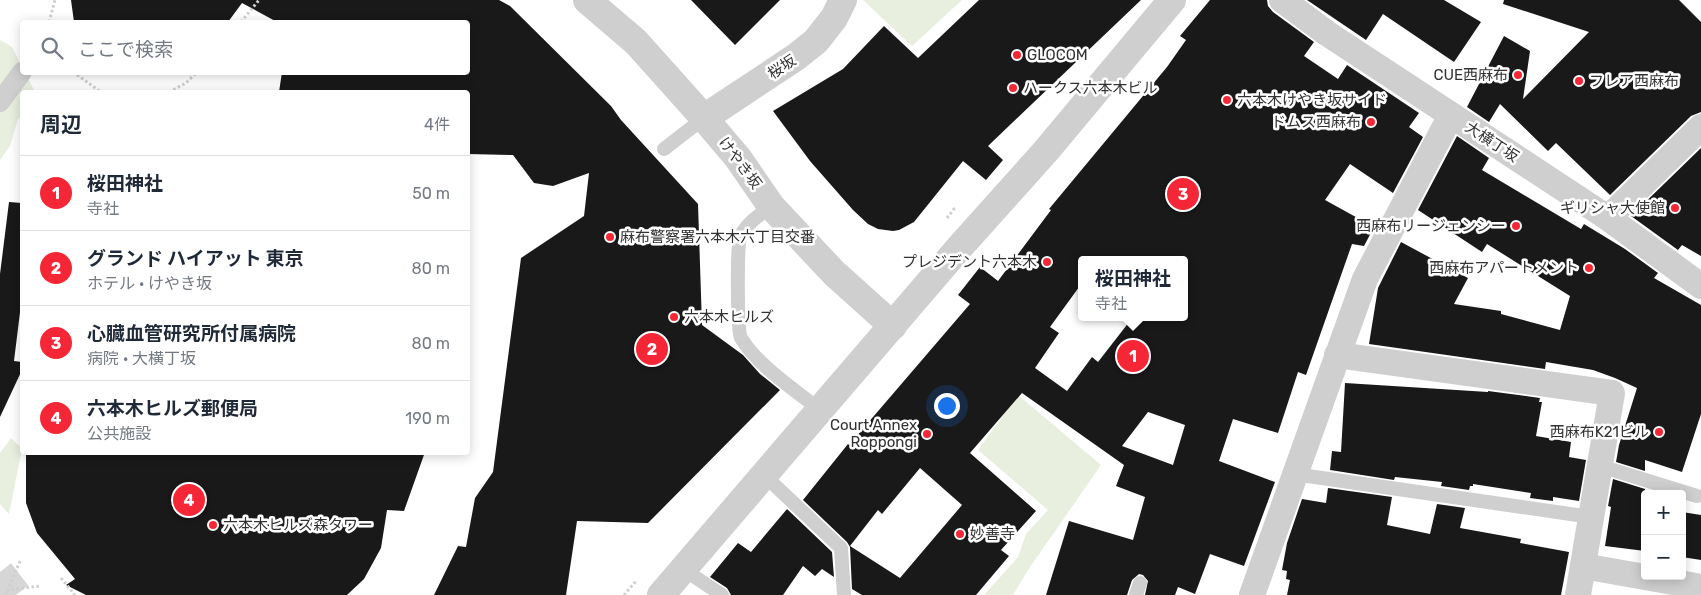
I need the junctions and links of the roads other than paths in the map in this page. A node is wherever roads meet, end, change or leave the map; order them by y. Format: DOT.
graph roads {
  1 [pos="586,0"];
  2 [pos="843,0"];
  3 [pos="1282,0"];
  4 [pos="1164,3"];
  5 [pos="20,75"];
  6 [pos="0,102"];
  7 [pos="1451,114"];
  8 [pos="704,118"];
  9 [pos="1701,127"];
  10 [pos="664,149"];
  11 [pos="771,206"];
  12 [pos="1608,218"];
  13 [pos="1701,286"];
  14 [pos="893,326"];
  15 [pos="1338,354"];
  16 [pos="820,410"];
  17 [pos="1600,466"];
  18 [pos="1294,474"];
  19 [pos="764,475"];
  20 [pos="1697,496"];
  21 [pos="1591,517"];
  22 [pos="1583,566"];
  23 [pos="683,569"];
  24 [pos="1701,587"];
  25 [pos="661,595"];
  26 [pos="722,595"];
  27 [pos="844,595"];
  28 [pos="1252,595"];
  29 [pos="1578,595"];
  1 -- 8 [label="street, けやき坂"];
  2 -- 8 [label="street, 桜坂"];
  3 -- 7 [label="street, 大横丁坂"];
  4 -- 14 [label="street"];
  5 -- 6 [label="street"];
  7 -- 12 [label="street, 大横丁坂"];
  7 -- 15 [label="street"];
  8 -- 10 [label="lane"];
  8 -- 11 [label="street, けやき坂"];
  9 -- 12 [label="street"];
  11 -- 14 [label="street, けやき坂"];
  11 -- 16 [label="lane"];
  12 -- 13 [label="street, 大横丁坂"];
  14 -- 16 [label="street"];
  15 -- 17 [label="street"];
  15 -- 18 [label="street"];
  16 -- 19 [label="street"];
  17 -- 20 [label="lane"];
  17 -- 21 [label="street"];
  18 -- 21 [label="lane"];
  18 -- 28 [label="street"];
  19 -- 23 [label="street"];
  19 -- 27 [label="lane"];
  21 -- 22 [label="street"];
  22 -- 24 [label="street"];
  22 -- 29 [label="street"];
  23 -- 25 [label="street"];
  23 -- 26 [label="lane"];
}
